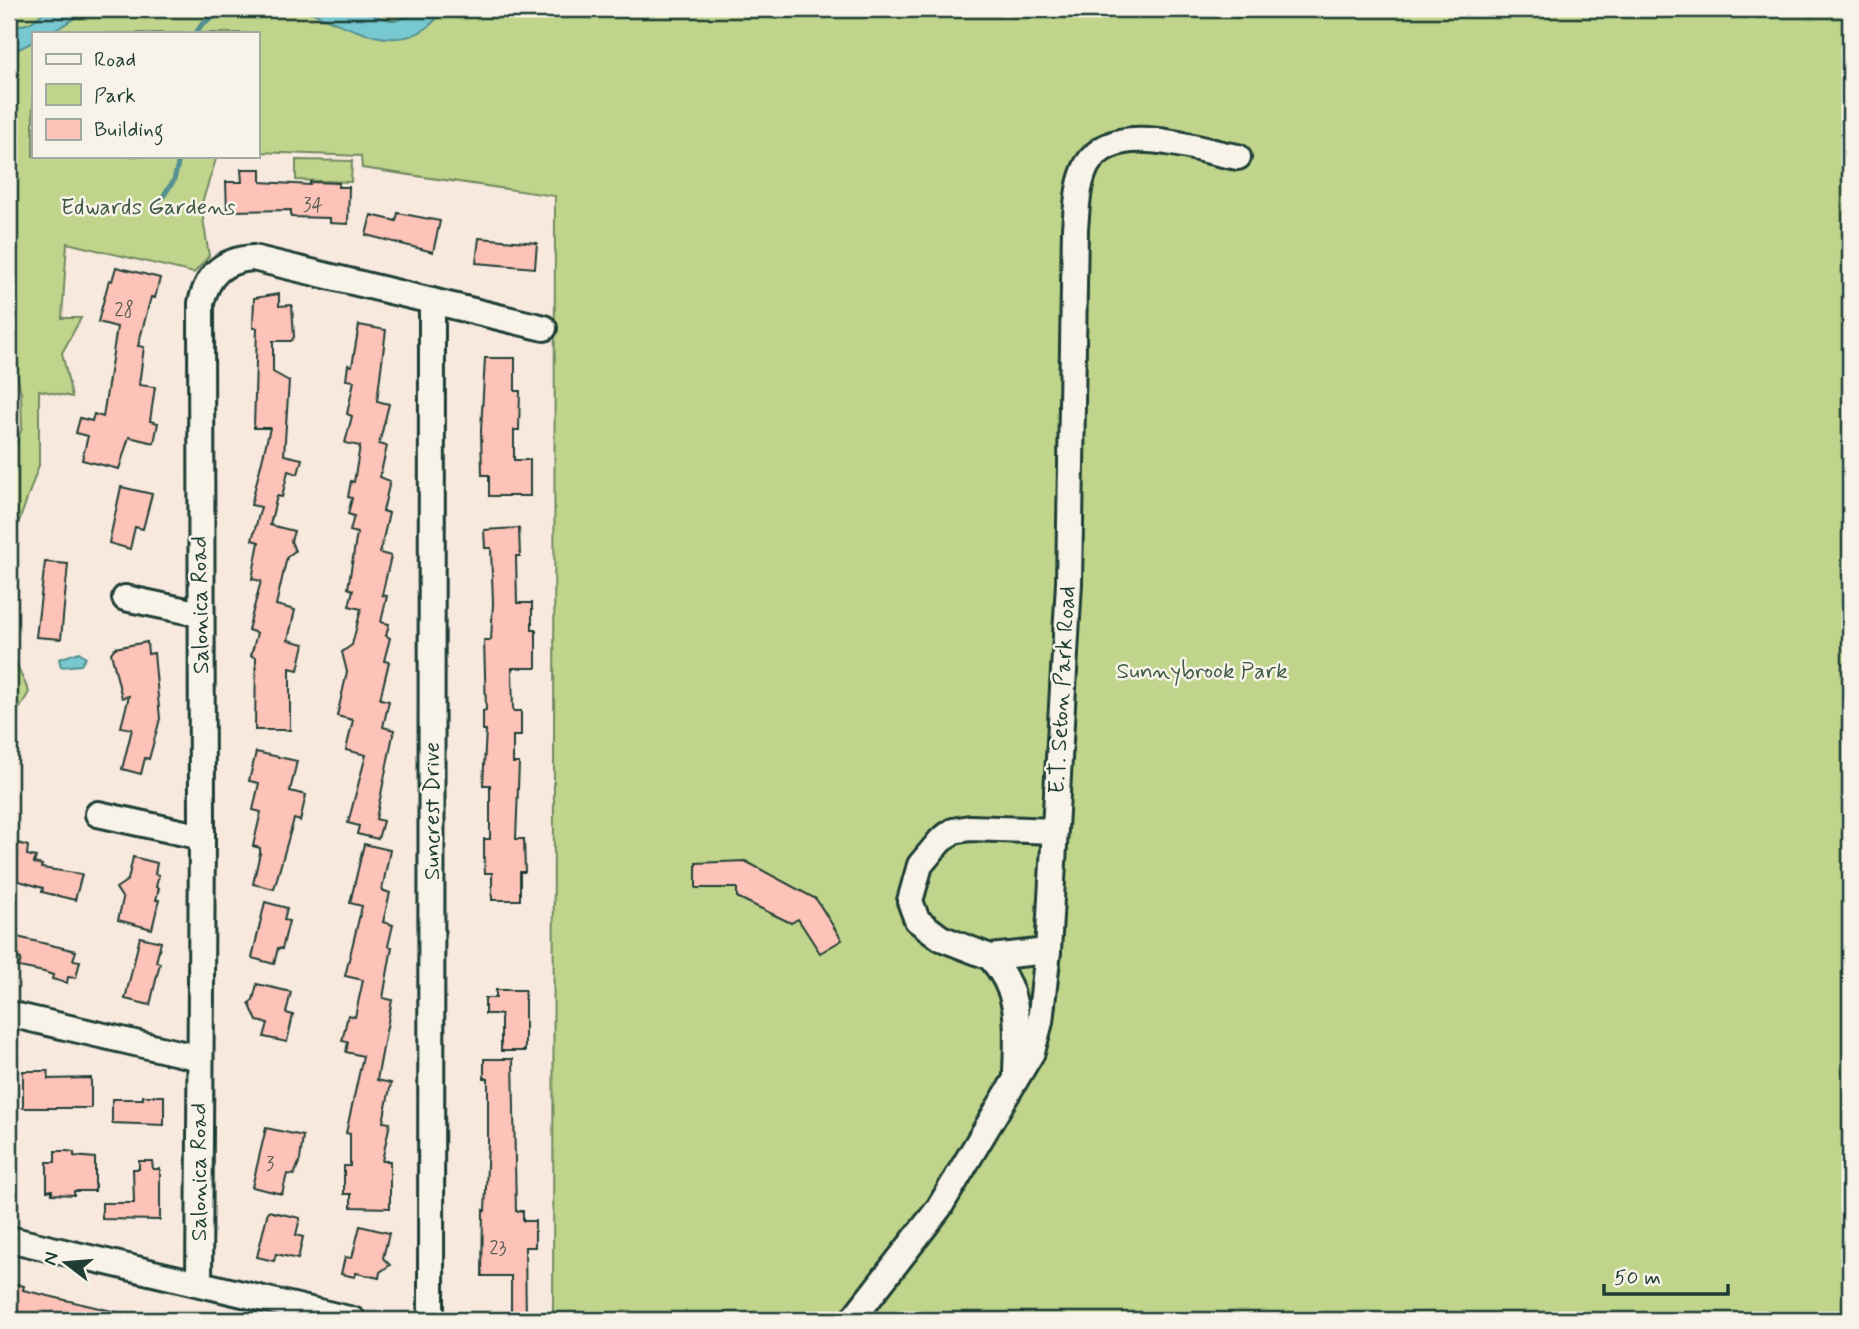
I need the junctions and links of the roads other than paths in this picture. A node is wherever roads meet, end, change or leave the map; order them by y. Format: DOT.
graph roads {
  1 [pos="1238,157"];
  2 [pos="432,301"];
  3 [pos="544,328"];
  4 [pos="125,598"];
  5 [pos="201,614"];
  6 [pos="98,814"];
  7 [pos="1054,831"];
  8 [pos="202,837"];
  9 [pos="1048,951"];
  10 [pos="990,957"];
  11 [pos="9,1014"];
  12 [pos="200,1058"];
  13 [pos="1016,1078"];
  14 [pos="9,1239"];
  15 [pos="199,1282"];
  16 [pos="353,1320"];
  17 [pos="431,1320"];
  18 [pos="852,1320"];
  1 -- 7 [label="street, E.T. Seton Park Road"];
  2 -- 3 [label="street, Salonica Road"];
  2 -- 5 [label="street, Salonica Road"];
  2 -- 17 [label="street, Suncrest Drive"];
  4 -- 5 [label="street"];
  5 -- 8 [label="street, Salonica Road"];
  6 -- 8 [label="street"];
  7 -- 9 [label="street, E.T. Seton Park Road"];
  7 -- 10 [label="street"];
  8 -- 12 [label="street, Salonica Road"];
  9 -- 10 [label="street"];
  9 -- 13 [label="street, E.T. Seton Park Road"];
  10 -- 13 [label="street"];
  11 -- 12 [label="street"];
  12 -- 15 [label="street, Salonica Road"];
  13 -- 18 [label="street, E.T. Seton Park Road"];
  14 -- 15 [label="street"];
  15 -- 16 [label="street"];
}
